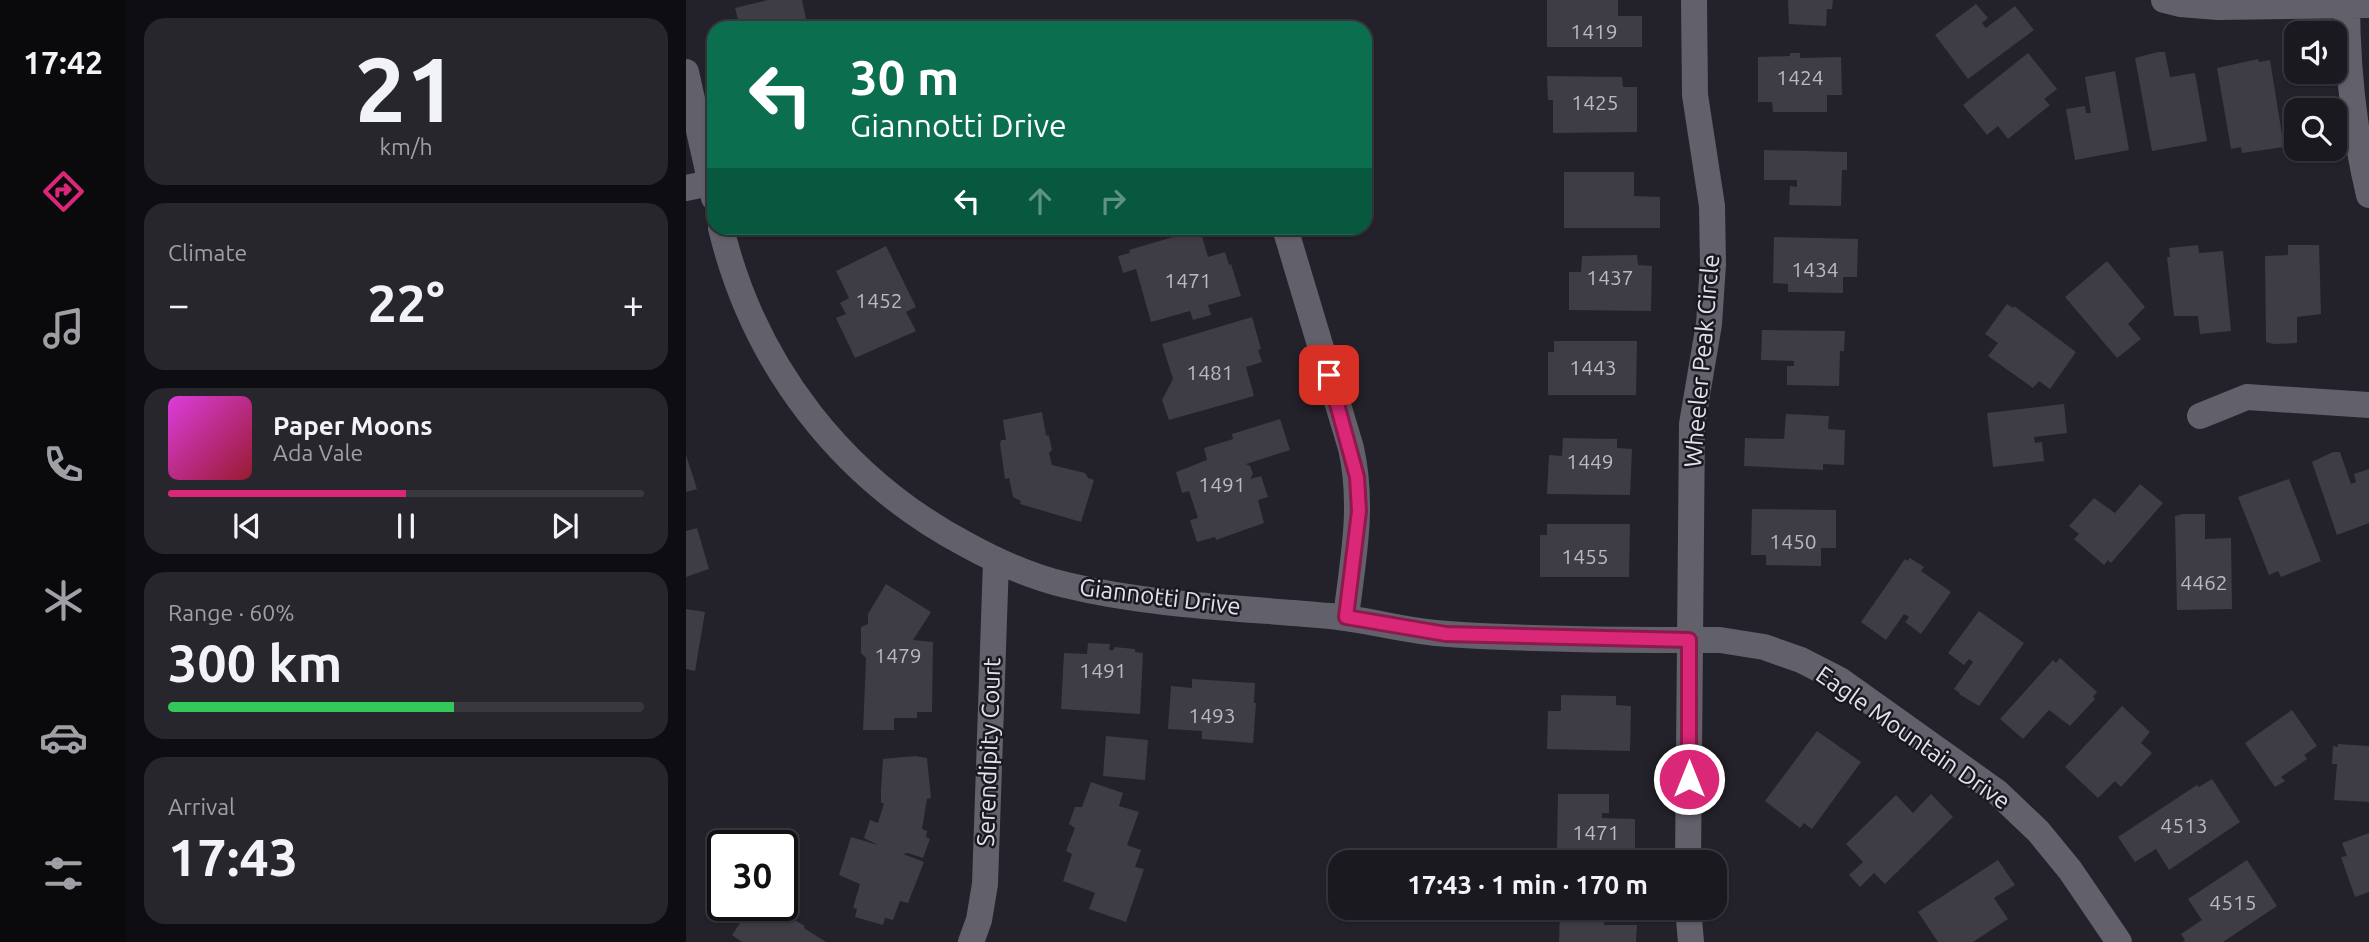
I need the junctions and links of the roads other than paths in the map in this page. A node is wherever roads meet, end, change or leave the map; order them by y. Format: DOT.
graph roads {
  1 [pos="1694,0"];
  2 [pos="2164,0"];
  3 [pos="2354,3"];
  4 [pos="686,72"];
  5 [pos="703,189"];
  6 [pos="2369,194"];
  7 [pos="723,235"];
  8 [pos="1287,235"];
  9 [pos="2369,405"];
  10 [pos="2200,416"];
  11 [pos="996,561"];
  12 [pos="1346,617"];
  13 [pos="1689,640"];
  14 [pos="1688,850"];
  15 [pos="1689,920"];
  16 [pos="971,942"];
  17 [pos="1691,942"];
  18 [pos="2119,942"];
  1 -- 13 [label="street, Wheeler Peak Circle"];
  2 -- 3 [label="street"];
  3 -- 6 [label="street"];
  4 -- 5 [label="street"];
  7 -- 11 [label="street, Giannotti Drive"];
  8 -- 12 [label="street"];
  9 -- 10 [label="street"];
  11 -- 12 [label="street, Giannotti Drive"];
  11 -- 16 [label="street, Serendipity Court"];
  12 -- 13 [label="street, Giannotti Drive"];
  13 -- 14 [label="street, Wheeler Peak Circle"];
  13 -- 18 [label="street, Eagle Mountain Drive"];
  15 -- 17 [label="street"];
}
